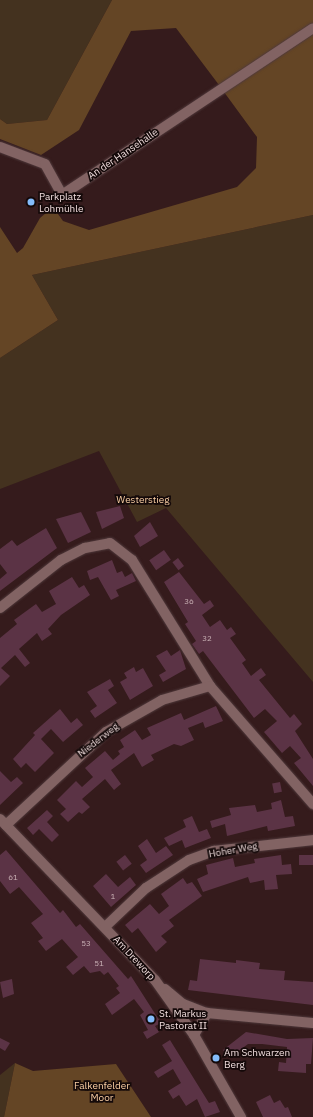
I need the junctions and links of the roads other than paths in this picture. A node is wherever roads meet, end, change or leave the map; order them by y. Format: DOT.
graph roads {
  1 [pos="313,28"];
  2 [pos="0,147"];
  3 [pos="0,608"];
  4 [pos="210,686"];
  5 [pos="313,804"];
  6 [pos="3,822"];
  7 [pos="313,840"];
  8 [pos="105,927"];
  9 [pos="155,980"];
  10 [pos="207,1013"];
  11 [pos="313,1023"];
  12 [pos="194,1035"];
  13 [pos="241,1117"];
  1 -- 2 [label="street, An der Hansehalle"];
  3 -- 4 [label="street"];
  4 -- 5 [label="street"];
  4 -- 6 [label="street, Niederweg"];
  6 -- 8 [label="street, Am Dreworp"];
  7 -- 8 [label="street, Hoher Weg"];
  8 -- 9 [label="street, Am Dreworp"];
  9 -- 10 [label="street"];
  9 -- 12 [label="street, Am Dreworp"];
  10 -- 11 [label="street"];
  10 -- 12 [label="street"];
  12 -- 13 [label="street, Am Dreworp"];
}
